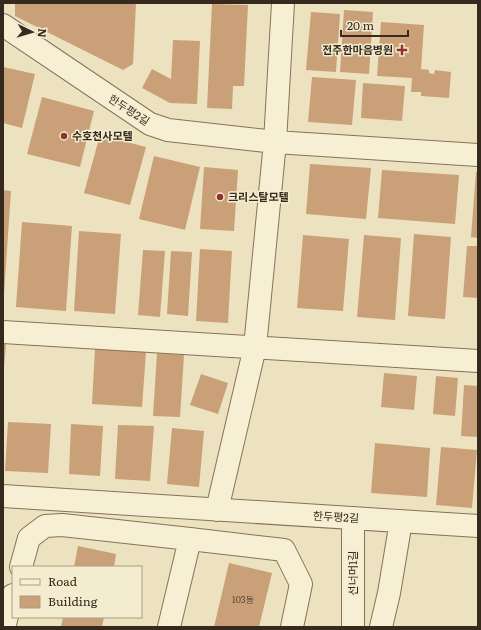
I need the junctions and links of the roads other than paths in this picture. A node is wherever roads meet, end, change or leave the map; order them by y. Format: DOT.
graph roads {
  1 [pos="283,3"];
  2 [pos="3,26"];
  3 [pos="275,142"];
  4 [pos="478,155"];
  5 [pos="3,332"];
  6 [pos="255,347"];
  7 [pos="478,361"];
  8 [pos="4,496"];
  9 [pos="217,510"];
  10 [pos="353,518"];
  11 [pos="401,521"];
  12 [pos="478,526"];
  13 [pos="190,539"];
  14 [pos="21,566"];
  15 [pos="12,599"];
  16 [pos="4,627"];
  17 [pos="169,627"];
  18 [pos="292,627"];
  19 [pos="353,627"];
  20 [pos="381,627"];
  1 -- 3 [label="street"];
  2 -- 3 [label="street, 한두평2길"];
  3 -- 4 [label="street, 한두평2길"];
  3 -- 6 [label="street"];
  5 -- 6 [label="street"];
  6 -- 7 [label="street"];
  6 -- 9 [label="street"];
  8 -- 9 [label="street, 한두평2길"];
  9 -- 10 [label="street, 한두평2길"];
  10 -- 11 [label="street, 한두평2길"];
  10 -- 19 [label="street, 선너머1길"];
  11 -- 12 [label="street, 한두평2길"];
  11 -- 20 [label="street"];
  13 -- 14 [label="street"];
  13 -- 17 [label="street"];
  13 -- 18 [label="street"];
  15 -- 16 [label="street"];
}
